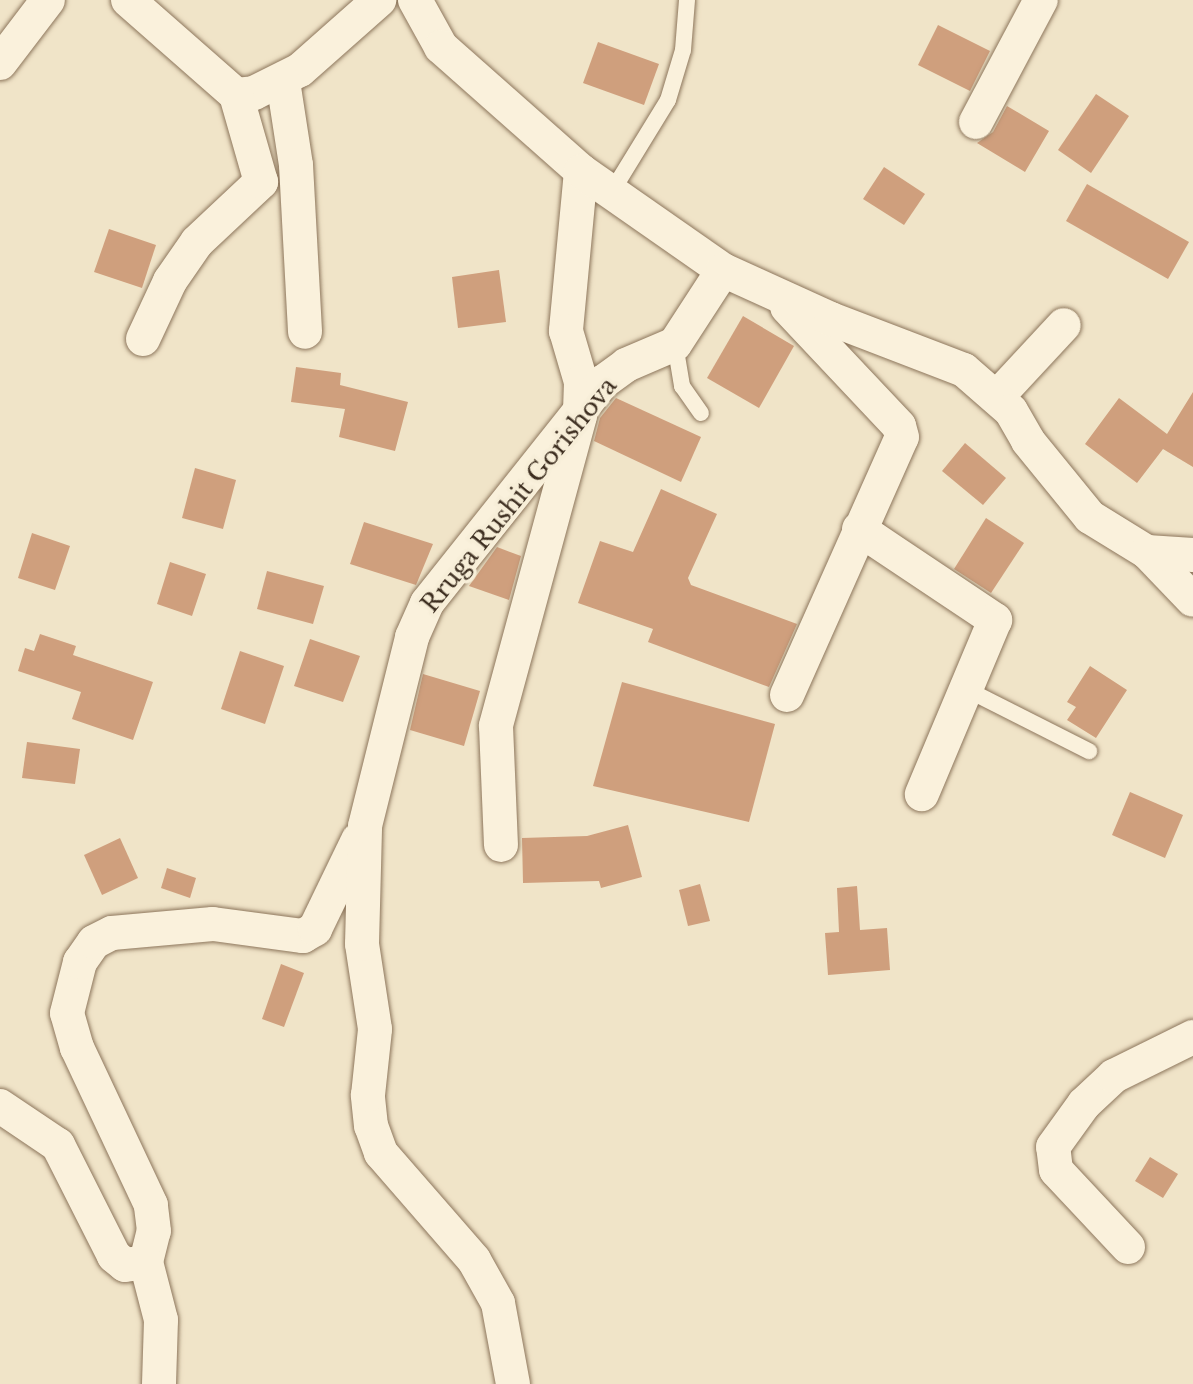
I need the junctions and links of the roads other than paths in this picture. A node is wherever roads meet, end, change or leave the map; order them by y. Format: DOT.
graph roads {
  1 [pos="48,0"];
  2 [pos="128,0"];
  3 [pos="379,0"];
  4 [pos="415,0"];
  5 [pos="687,0"];
  6 [pos="1041,0"];
  7 [pos="0,63"];
  8 [pos="283,81"];
  9 [pos="236,95"];
  10 [pos="976,122"];
  11 [pos="581,171"];
  12 [pos="611,193"];
  13 [pos="723,270"];
  14 [pos="776,295"];
  15 [pos="1064,325"];
  16 [pos="305,332"];
  17 [pos="143,339"];
  18 [pos="675,344"];
  19 [pos="997,397"];
  20 [pos="701,413"];
  21 [pos="580,416"];
  22 [pos="859,529"];
  23 [pos="1147,552"];
  24 [pos="1193,555"];
  25 [pos="1193,600"];
  26 [pos="966,689"];
  27 [pos="787,695"];
  28 [pos="1089,751"];
  29 [pos="922,794"];
  30 [pos="365,826"];
  31 [pos="501,845"];
  32 [pos="1193,1037"];
  33 [pos="0,1106"];
  34 [pos="1128,1247"];
  35 [pos="146,1262"];
  36 [pos="159,1384"];
  37 [pos="513,1384"];
  1 -- 7 [label="street"];
  2 -- 9 [label="street"];
  3 -- 8 [label="street"];
  4 -- 11 [label="street"];
  5 -- 12 [label="lane"];
  6 -- 10 [label="street"];
  8 -- 9 [label="street"];
  8 -- 16 [label="street"];
  9 -- 17 [label="street"];
  11 -- 12 [label="street"];
  11 -- 21 [label="street"];
  12 -- 13 [label="street"];
  13 -- 14 [label="street"];
  13 -- 18 [label="street"];
  14 -- 19 [label="street"];
  14 -- 22 [label="street"];
  15 -- 19 [label="street"];
  18 -- 20 [label="lane"];
  18 -- 21 [label="street, Rruga Rushit Gorishova"];
  19 -- 23 [label="street"];
  21 -- 30 [label="street, Rruga Rushit Gorishova"];
  21 -- 31 [label="street"];
  22 -- 26 [label="street"];
  22 -- 27 [label="street"];
  23 -- 24 [label="street"];
  23 -- 25 [label="street"];
  26 -- 28 [label="lane"];
  26 -- 29 [label="street"];
  30 -- 35 [label="street"];
  30 -- 37 [label="street, Rruga Rushit Gorishova"];
  32 -- 34 [label="street"];
  33 -- 35 [label="street"];
  35 -- 36 [label="street"];
}
